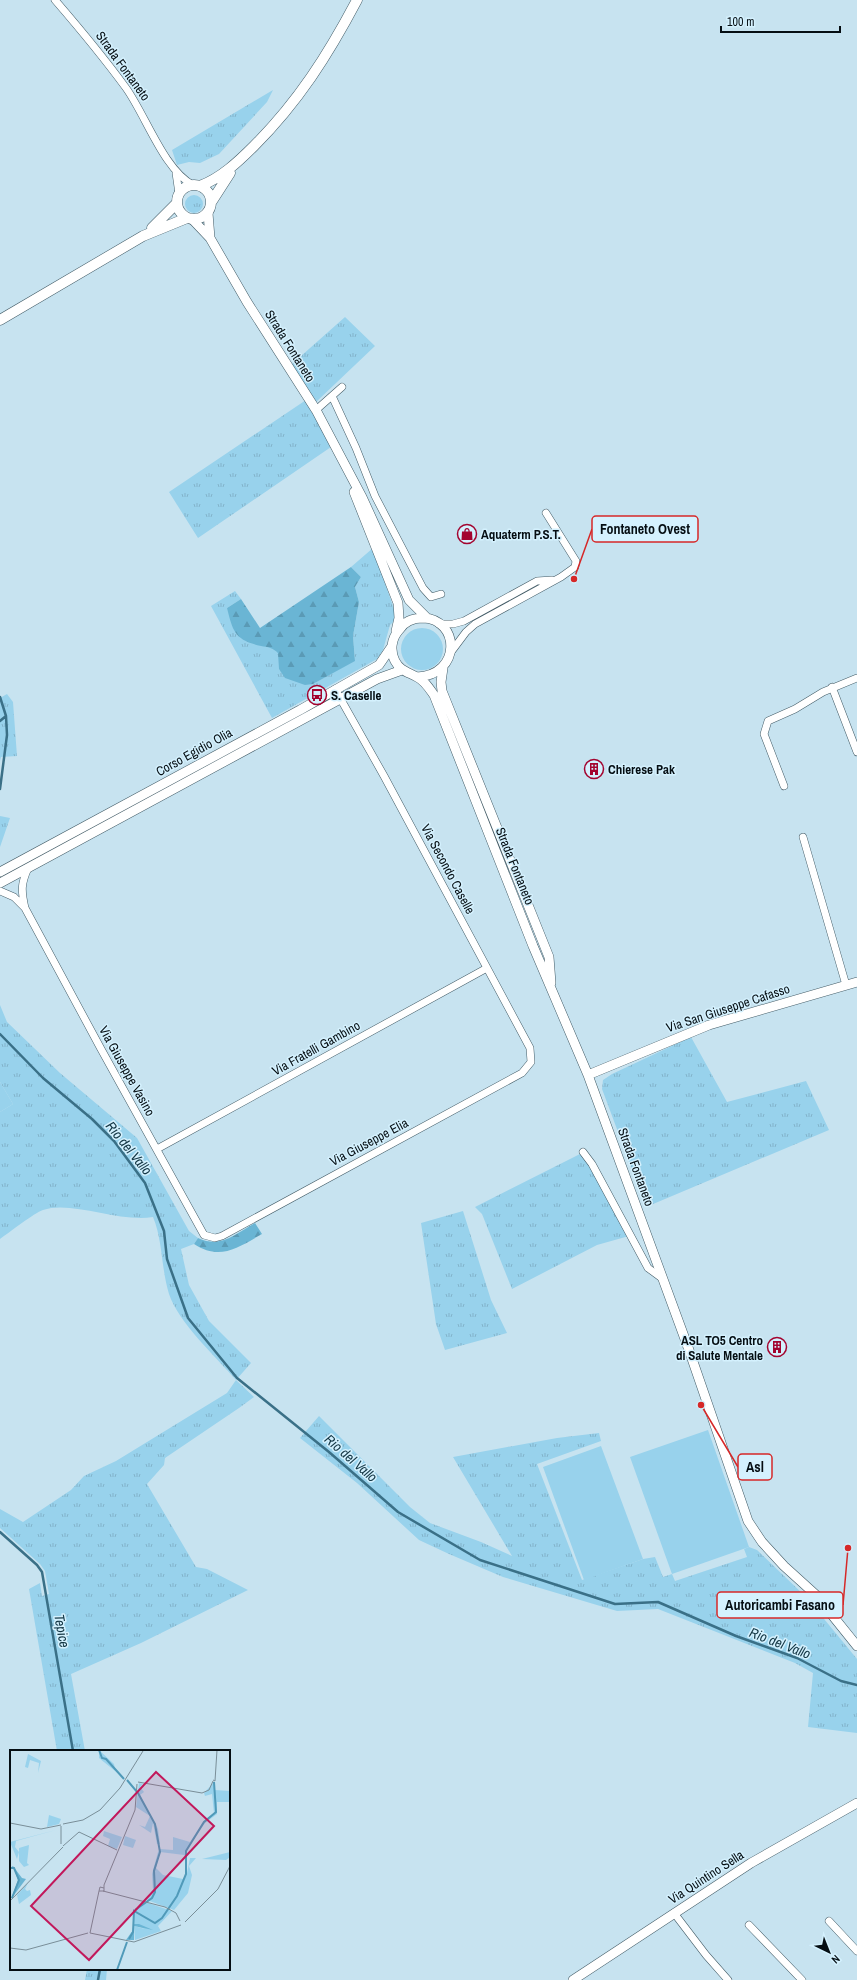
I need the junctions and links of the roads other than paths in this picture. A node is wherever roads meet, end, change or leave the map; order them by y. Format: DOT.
graph roads {
  1 [pos="55,0"];
  2 [pos="357,0"];
  3 [pos="243,157"];
  4 [pos="176,173"];
  5 [pos="197,185"];
  6 [pos="178,199"];
  7 [pos="212,201"];
  8 [pos="208,213"];
  9 [pos="189,219"];
  10 [pos="143,236"];
  11 [pos="210,238"];
  12 [pos="0,320"];
  13 [pos="342,387"];
  14 [pos="332,396"];
  15 [pos="316,410"];
  16 [pos="346,468"];
  17 [pos="546,513"];
  18 [pos="554,580"];
  19 [pos="441,594"];
  20 [pos="427,618"];
  21 [pos="440,624"];
  22 [pos="396,633"];
  23 [pos="392,646"];
  24 [pos="451,652"];
  25 [pos="443,668"];
  26 [pos="402,670"];
  27 [pos="418,677"];
  28 [pos="857,678"];
  29 [pos="832,688"];
  30 [pos="335,689"];
  31 [pos="341,699"];
  32 [pos="857,752"];
  33 [pos="784,786"];
  34 [pos="803,837"];
  35 [pos="28,868"];
  36 [pos="0,872"];
  37 [pos="0,883"];
  38 [pos="0,891"];
  39 [pos="26,908"];
  40 [pos="487,968"];
  41 [pos="857,982"];
  42 [pos="846,985"];
  43 [pos="552,990"];
  44 [pos="531,1062"];
  45 [pos="588,1075"];
  46 [pos="157,1148"];
  47 [pos="583,1152"];
  48 [pos="215,1238"];
  49 [pos="663,1279"];
  50 [pos="857,1646"];
  51 [pos="857,1804"];
  52 [pos="674,1913"];
  53 [pos="829,1921"];
  54 [pos="749,1925"];
  55 [pos="857,1951"];
  56 [pos="573,1980"];
  57 [pos="728,1980"];
  58 [pos="802,1980"];
  1 -- 4 [label="street, Strada Fontaneto"];
  2 -- 3 [label="main road"];
  3 -- 5 [label="main road"];
  3 -- 7 [label="main road"];
  4 -- 5 [label="street, Strada Fontaneto"];
  4 -- 6 [label="street, Strada Fontaneto"];
  5 -- 6 [label="main road"];
  5 -- 7 [label="main road"];
  6 -- 9 [label="main road"];
  6 -- 10 [label="main road"];
  7 -- 8 [label="main road"];
  8 -- 9 [label="main road"];
  8 -- 11 [label="street, Strada Fontaneto"];
  9 -- 10 [label="main road"];
  9 -- 11 [label="street, Strada Fontaneto"];
  10 -- 12 [label="main road"];
  11 -- 15 [label="street, Strada Fontaneto"];
  13 -- 14 [label="street"];
  14 -- 15 [label="street"];
  14 -- 19 [label="street"];
  15 -- 16 [label="street, Strada Fontaneto"];
  16 -- 20 [label="street"];
  16 -- 22 [label="street"];
  17 -- 18 [label="street"];
  18 -- 21 [label="street"];
  18 -- 24 [label="street"];
  20 -- 21 [label="street"];
  20 -- 22 [label="street"];
  21 -- 24 [label="street"];
  22 -- 23 [label="street"];
  23 -- 26 [label="street"];
  23 -- 30 [label="street, Corso Egidio Olia"];
  24 -- 25 [label="street"];
  25 -- 27 [label="street"];
  25 -- 43 [label="street"];
  26 -- 27 [label="street, Strada Fontaneto"];
  26 -- 31 [label="street, Corso Egidio Olia"];
  27 -- 43 [label="street, Strada Fontaneto"];
  28 -- 29 [label="street"];
  29 -- 32 [label="street"];
  29 -- 33 [label="street"];
  30 -- 31 [label="street, Via Secondo Caselle"];
  30 -- 36 [label="street, Corso Egidio Olia"];
  31 -- 35 [label="street, Corso Egidio Olia"];
  31 -- 40 [label="street, Via Secondo Caselle"];
  34 -- 42 [label="street"];
  35 -- 37 [label="street, Corso Egidio Olia"];
  35 -- 39 [label="street, Via Giuseppe Vasino"];
  38 -- 39 [label="street, Via Giuseppe Vasino"];
  39 -- 46 [label="street, Via Giuseppe Vasino"];
  40 -- 44 [label="street, Via Secondo Caselle"];
  40 -- 46 [label="street, Via Fratelli Gambino"];
  41 -- 42 [label="street, Via San Giuseppe Cafasso"];
  42 -- 45 [label="street, Via San Giuseppe Cafasso"];
  43 -- 45 [label="street, Strada Fontaneto"];
  44 -- 48 [label="street, Via Giuseppe Elia"];
  45 -- 49 [label="street, Strada Fontaneto"];
  46 -- 48 [label="street, Via Giuseppe Vasino"];
  47 -- 49 [label="street"];
  49 -- 50 [label="street, Strada Fontaneto"];
  51 -- 52 [label="street, Via Quintino Sella"];
  52 -- 56 [label="street, Via Quintino Sella"];
  52 -- 57 [label="street"];
  53 -- 55 [label="street"];
  54 -- 58 [label="street"];
}
